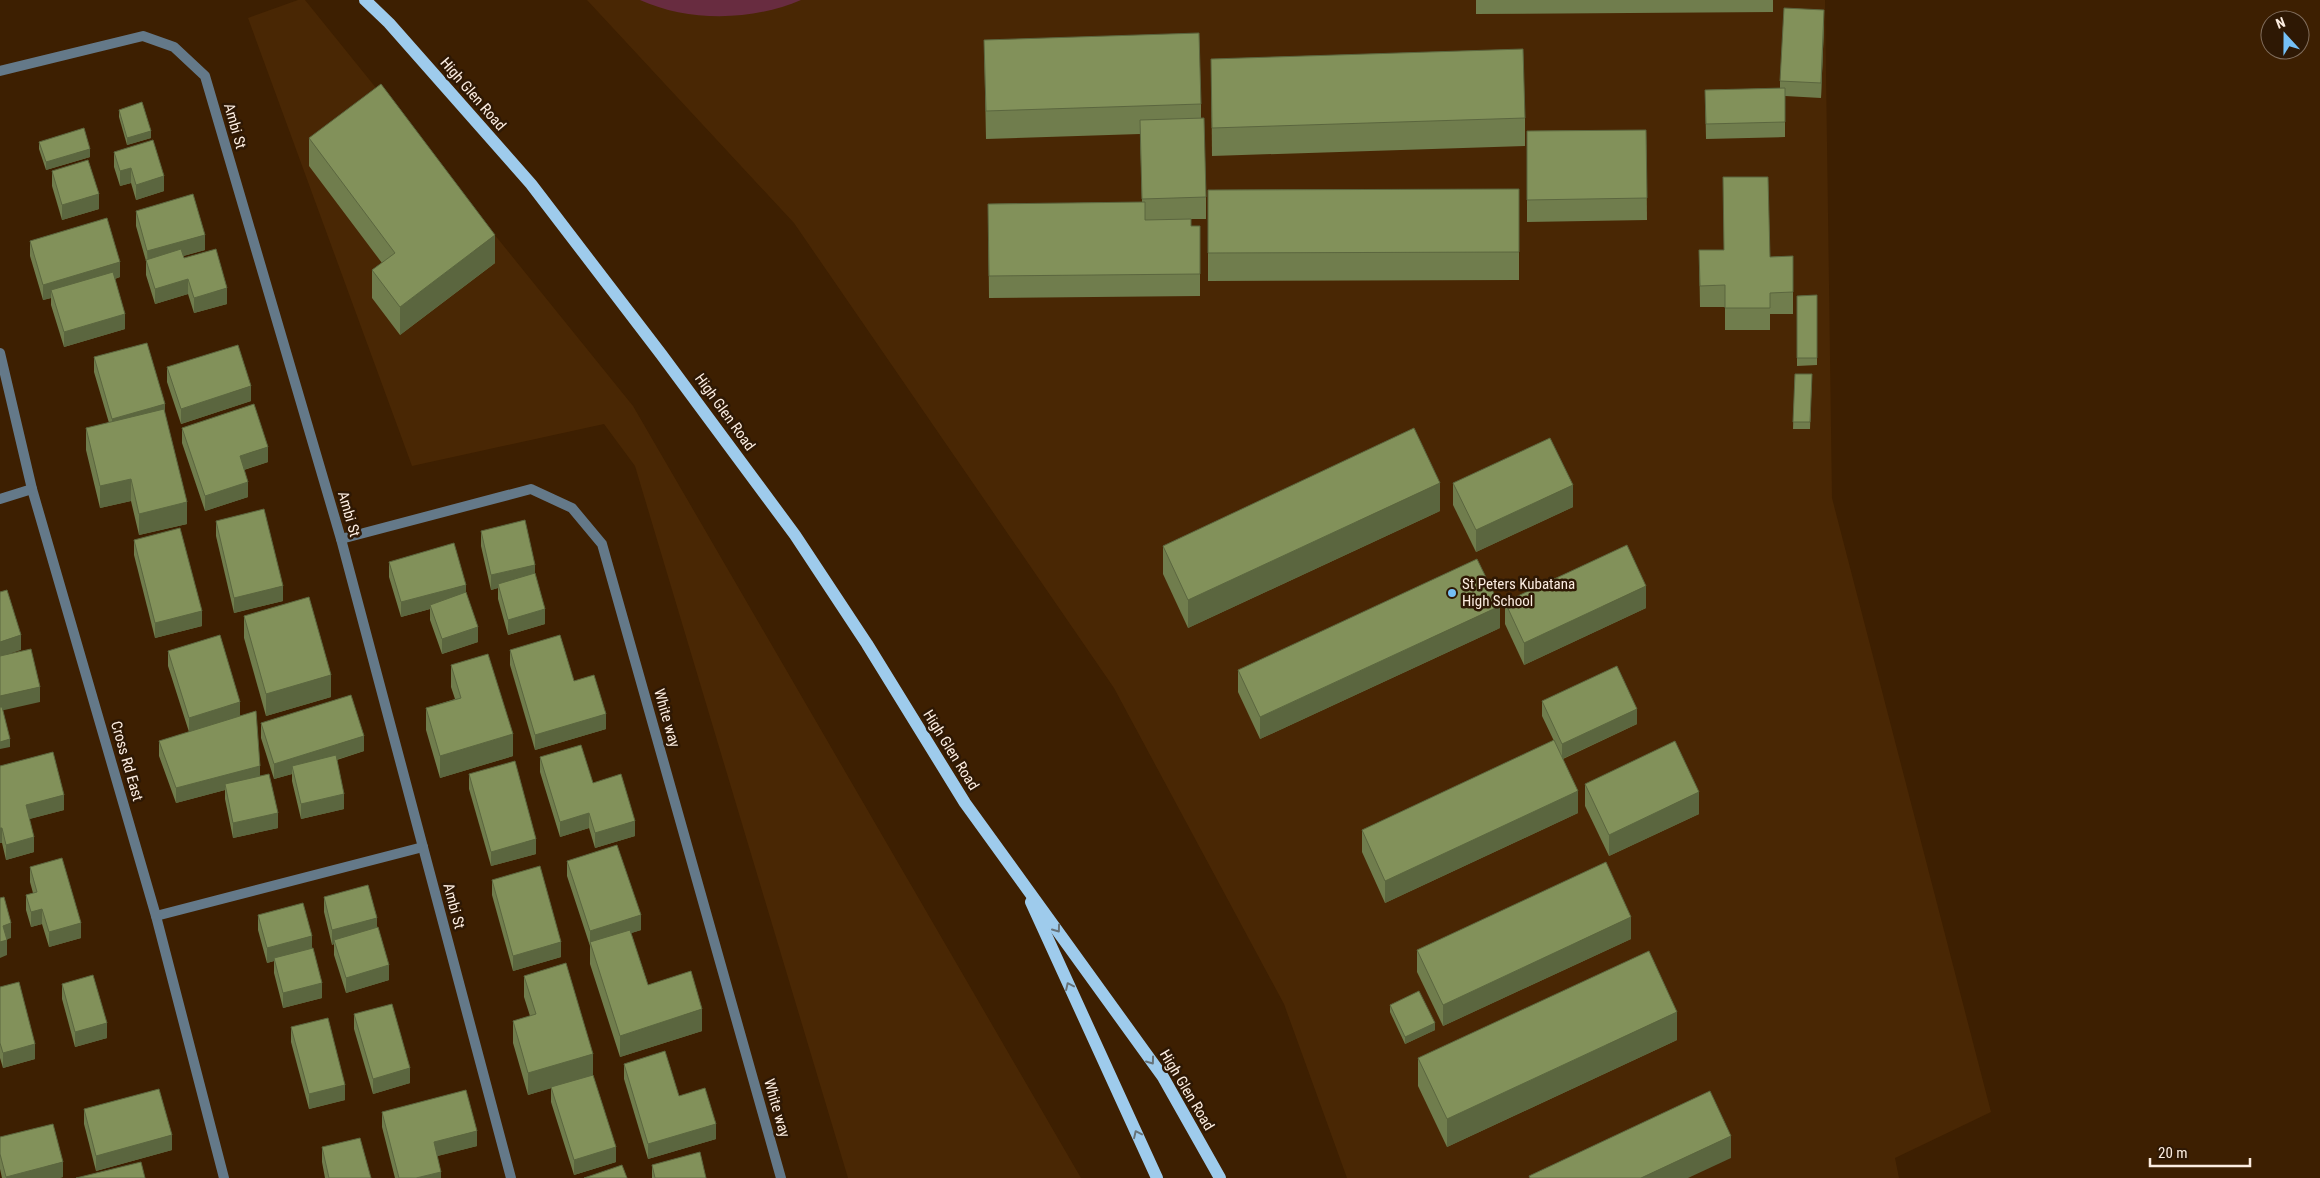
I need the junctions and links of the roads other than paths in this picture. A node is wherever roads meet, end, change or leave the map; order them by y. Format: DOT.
graph roads {
  1 [pos="365,0"];
  2 [pos="0,71"];
  3 [pos="0,354"];
  4 [pos="32,489"];
  5 [pos="0,499"];
  6 [pos="341,539"];
  7 [pos="423,847"];
  8 [pos="1018,875"];
  9 [pos="156,916"];
  10 [pos="224,1178"];
  11 [pos="511,1178"];
  12 [pos="781,1178"];
  13 [pos="1157,1178"];
  14 [pos="1220,1178"];
  1 -- 8 [label="main road, High Glen Road"];
  2 -- 6 [label="street, Ambi St"];
  3 -- 4 [label="street, Cross Rd East"];
  4 -- 5 [label="street"];
  4 -- 9 [label="street, Cross Rd East"];
  6 -- 7 [label="street, Ambi St"];
  6 -- 12 [label="street, White way"];
  7 -- 9 [label="street"];
  7 -- 11 [label="street, Ambi St"];
  13 -- 8 [label="main road, High Glen Road, one-way"];
  8 -- 14 [label="main road, High Glen Road, one-way"];
  9 -- 10 [label="street, Cross Rd East"];
}
